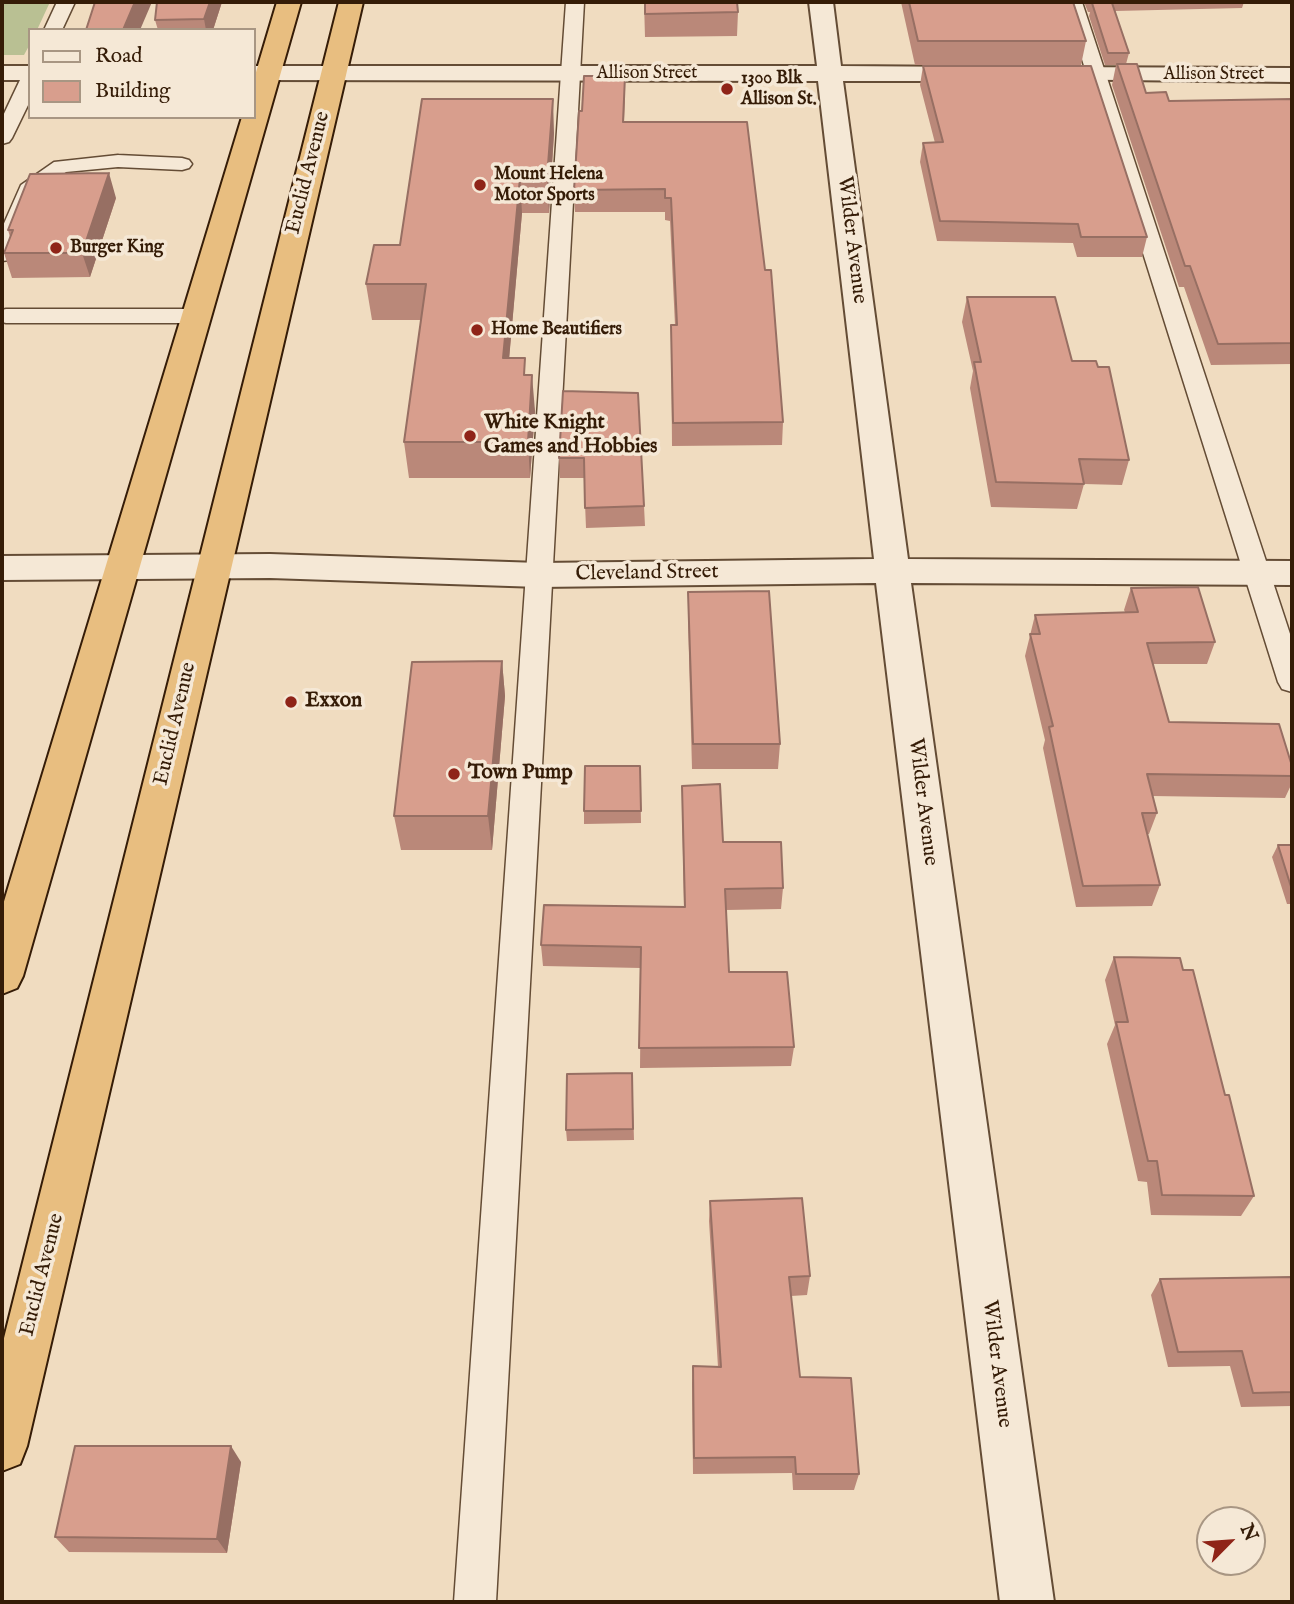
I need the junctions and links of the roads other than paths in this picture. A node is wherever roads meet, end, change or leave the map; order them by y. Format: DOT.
graph roads {
  1 [pos="66,2"];
  2 [pos="289,2"];
  3 [pos="351,2"];
  4 [pos="575,2"];
  5 [pos="821,2"];
  6 [pos="1073,2"];
  7 [pos="54,28"];
  8 [pos="2,73"];
  9 [pos="28,73"];
  10 [pos="261,73"];
  11 [pos="333,73"];
  12 [pos="569,74"];
  13 [pos="830,74"];
  14 [pos="992,74"];
  15 [pos="1018,74"];
  16 [pos="1098,74"];
  17 [pos="1292,75"];
  18 [pos="28,84"];
  19 [pos="256,92"];
  20 [pos="249,119"];
  21 [pos="2,138"];
  22 [pos="178,174"];
  23 [pos="2,255"];
  24 [pos="6,316"];
  25 [pos="196,316"];
  26 [pos="214,566"];
  27 [pos="122,567"];
  28 [pos="2,568"];
  29 [pos="892,571"];
  30 [pos="1255,572"];
  31 [pos="1292,573"];
  32 [pos="539,575"];
  33 [pos="1292,682"];
  34 [pos="2,976"];
  35 [pos="2,1446"];
  36 [pos="475,1602"];
  37 [pos="1027,1602"];
  1 -- 7 [label="lane"];
  2 -- 10 [label="highway"];
  3 -- 11 [label="highway, Euclid Avenue"];
  4 -- 12 [label="lane"];
  5 -- 13 [label="street, Wilder Avenue"];
  6 -- 16 [label="lane"];
  8 -- 9 [label="street"];
  10 -- 11 [label="street, Allison Street"];
  10 -- 19 [label="highway"];
  11 -- 12 [label="street, Allison Street"];
  11 -- 26 [label="highway, Euclid Avenue"];
  12 -- 13 [label="street, Allison Street"];
  12 -- 32 [label="lane"];
  13 -- 14 [label="street, Allison Street"];
  13 -- 29 [label="street, Wilder Avenue"];
  15 -- 16 [label="street, Allison Street"];
  16 -- 17 [label="street, Allison Street"];
  16 -- 30 [label="lane"];
  18 -- 21 [label="lane"];
  20 -- 25 [label="highway"];
  22 -- 23 [label="lane"];
  24 -- 25 [label="lane"];
  25 -- 27 [label="highway"];
  26 -- 27 [label="street, Cleveland Street"];
  26 -- 32 [label="street, Cleveland Street"];
  26 -- 35 [label="highway, Euclid Avenue"];
  27 -- 28 [label="street, Cleveland Street"];
  27 -- 34 [label="highway"];
  29 -- 30 [label="street, Cleveland Street"];
  29 -- 32 [label="street, Cleveland Street"];
  29 -- 37 [label="street, Wilder Avenue"];
  30 -- 31 [label="street, Cleveland Street"];
  30 -- 33 [label="lane"];
  32 -- 36 [label="lane"];
}
